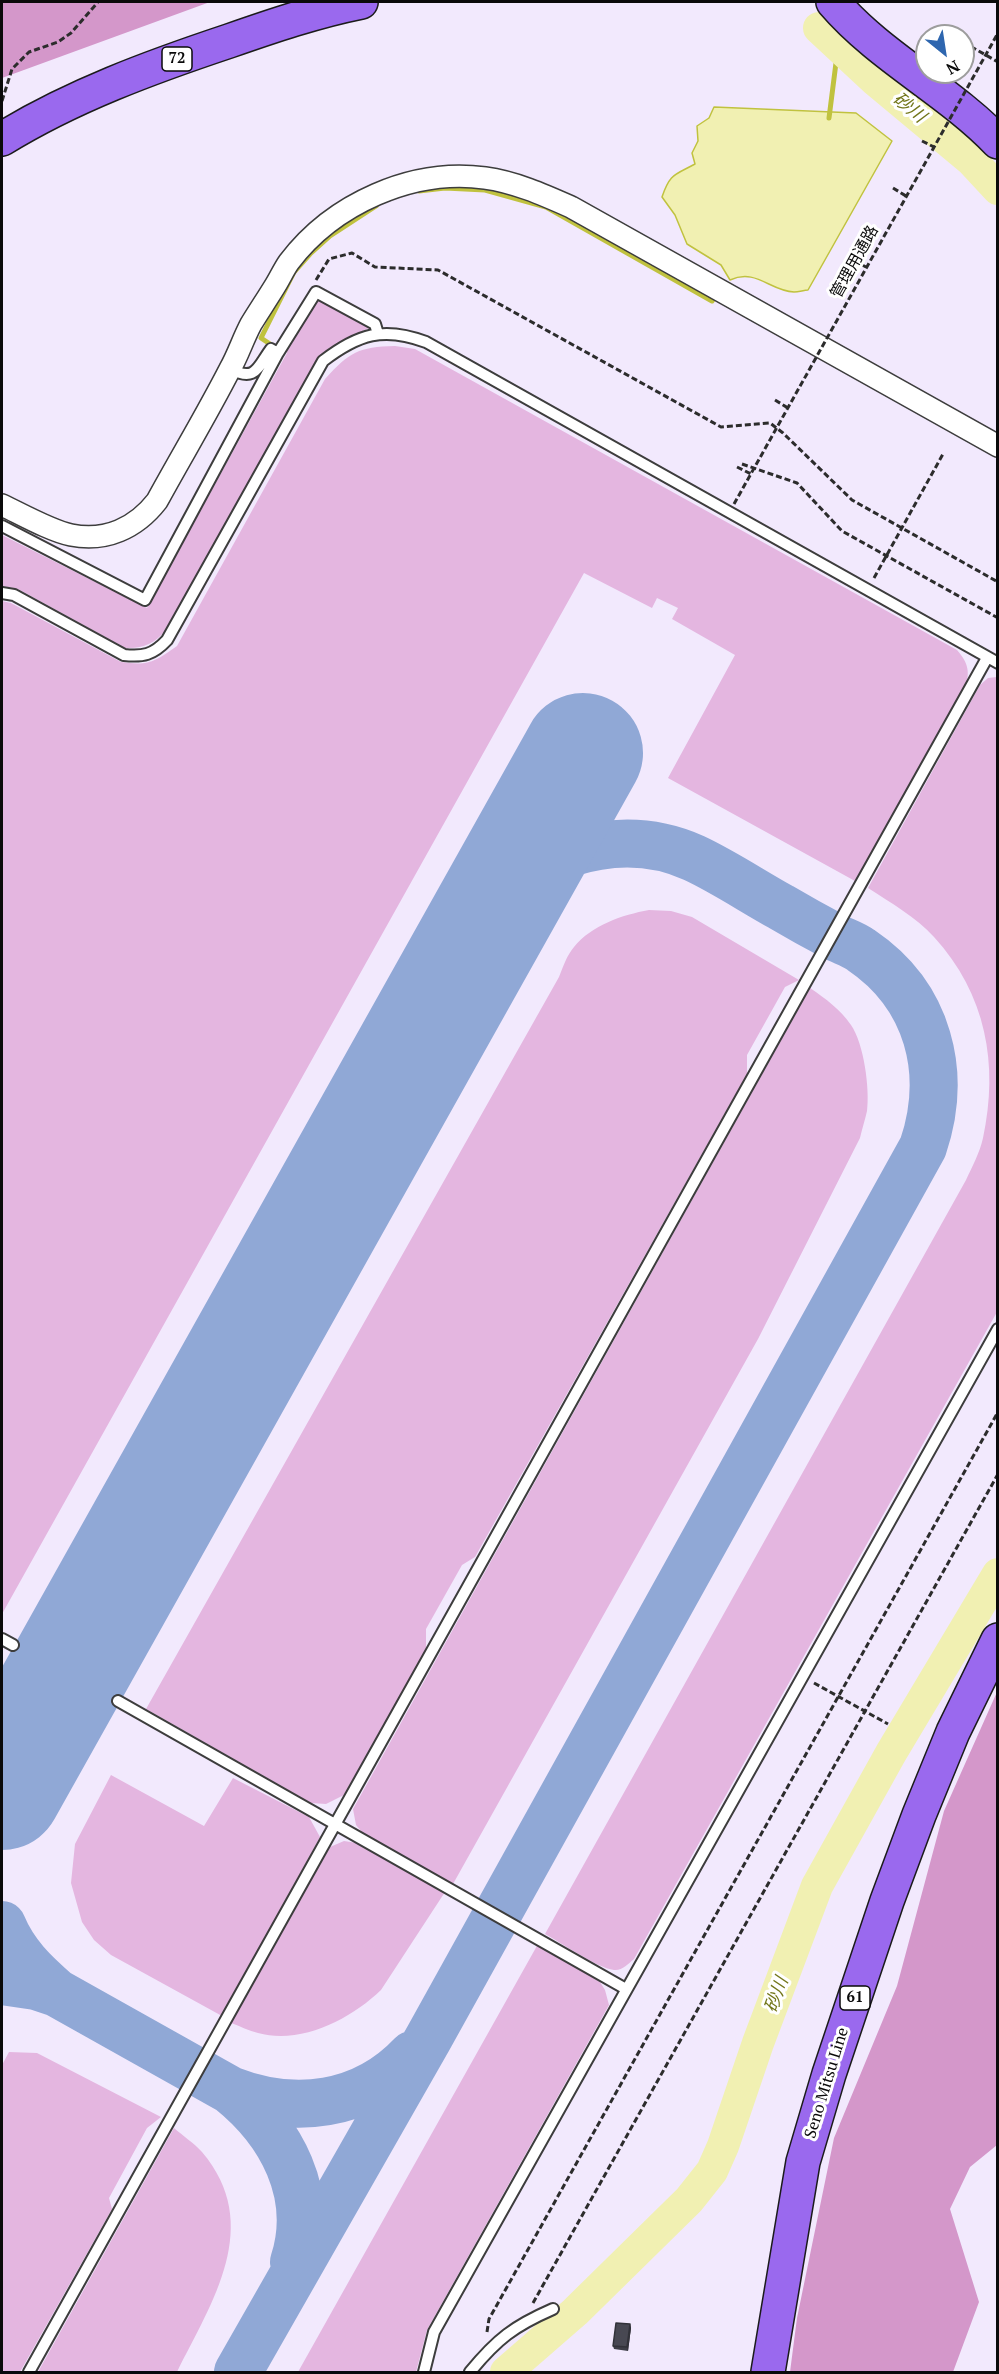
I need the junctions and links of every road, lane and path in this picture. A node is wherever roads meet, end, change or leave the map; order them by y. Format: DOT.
graph roads {
  1 [pos="99,2"];
  2 [pos="361,2"];
  3 [pos="833,2"];
  4 [pos="998,33"];
  5 [pos="975,49"];
  6 [pos="985,55"];
  7 [pos="998,62"];
  8 [pos="2,101"];
  9 [pos="2,139"];
  10 [pos="922,141"];
  11 [pos="998,142"];
  12 [pos="934,147"];
  13 [pos="893,188"];
  14 [pos="906,195"];
  15 [pos="853,260"];
  16 [pos="866,267"];
  17 [pos="309,289"];
  18 [pos="378,334"];
  19 [pos="278,353"];
  20 [pos="230,369"];
  21 [pos="775,400"];
  22 [pos="788,408"];
  23 [pos="998,446"];
  24 [pos="943,454"];
  25 [pos="742,464"];
  26 [pos="737,467"];
  27 [pos="751,474"];
  28 [pos="734,504"];
  29 [pos="2,505"];
  30 [pos="2,526"];
  31 [pos="901,528"];
  32 [pos="886,555"];
  33 [pos="998,582"];
  34 [pos="867,590"];
  35 [pos="2,593"];
  36 [pos="998,618"];
  37 [pos="992,661"];
  38 [pos="998,1329"];
  39 [pos="998,1412"];
  40 [pos="998,1474"];
  41 [pos="2,1639"];
  42 [pos="998,1640"];
  43 [pos="14,1646"];
  44 [pos="802,1677"];
  45 [pos="838,1696"];
  46 [pos="118,1701"];
  47 [pos="865,1711"];
  48 [pos="888,1724"];
  49 [pos="335,1823"];
  50 [pos="626,1989"];
  51 [pos="554,2308"];
  52 [pos="522,2323"];
  53 [pos="490,2347"];
  54 [pos="28,2373"];
  55 [pos="424,2373"];
  56 [pos="470,2373"];
  57 [pos="768,2373"];
  1 -- 8 [label="path"];
  2 -- 9 [label="main road, 72"];
  3 -- 11 [label="main road"];
  4 -- 6 [label="path, 管理用通路, bridge"];
  5 -- 6 [label="path"];
  6 -- 7 [label="path"];
  6 -- 12 [label="path, 管理用通路, bridge"];
  10 -- 12 [label="path"];
  12 -- 14 [label="path, 管理用通路, bridge"];
  13 -- 14 [label="path"];
  14 -- 16 [label="path, 管理用通路, bridge"];
  15 -- 16 [label="path"];
  16 -- 22 [label="path, 管理用通路, bridge"];
  17 -- 31 [label="path"];
  18 -- 19 [label="lane"];
  18 -- 34 [label="lane"];
  18 -- 35 [label="lane"];
  19 -- 20 [label="lane"];
  19 -- 30 [label="lane"];
  20 -- 23 [label="street"];
  20 -- 29 [label="street"];
  21 -- 22 [label="path"];
  22 -- 27 [label="path, 管理用通路, bridge"];
  24 -- 31 [label="path"];
  25 -- 32 [label="path"];
  26 -- 27 [label="path"];
  27 -- 28 [label="path, 管理用通路, bridge"];
  31 -- 32 [label="path"];
  31 -- 33 [label="path"];
  32 -- 34 [label="path"];
  32 -- 36 [label="path"];
  34 -- 37 [label="lane"];
  37 -- 49 [label="lane"];
  38 -- 44 [label="lane"];
  39 -- 45 [label="path"];
  40 -- 47 [label="path"];
  41 -- 43 [label="lane"];
  42 -- 57 [label="main road, Seno Mitsu Line / 61"];
  44 -- 45 [label="path"];
  44 -- 50 [label="lane"];
  45 -- 47 [label="path"];
  45 -- 53 [label="path"];
  46 -- 49 [label="lane"];
  47 -- 48 [label="path"];
  47 -- 52 [label="path"];
  49 -- 50 [label="lane"];
  49 -- 54 [label="lane"];
  50 -- 55 [label="lane"];
  51 -- 52 [label="lane"];
  52 -- 53 [label="lane"];
  53 -- 56 [label="lane"];
}
